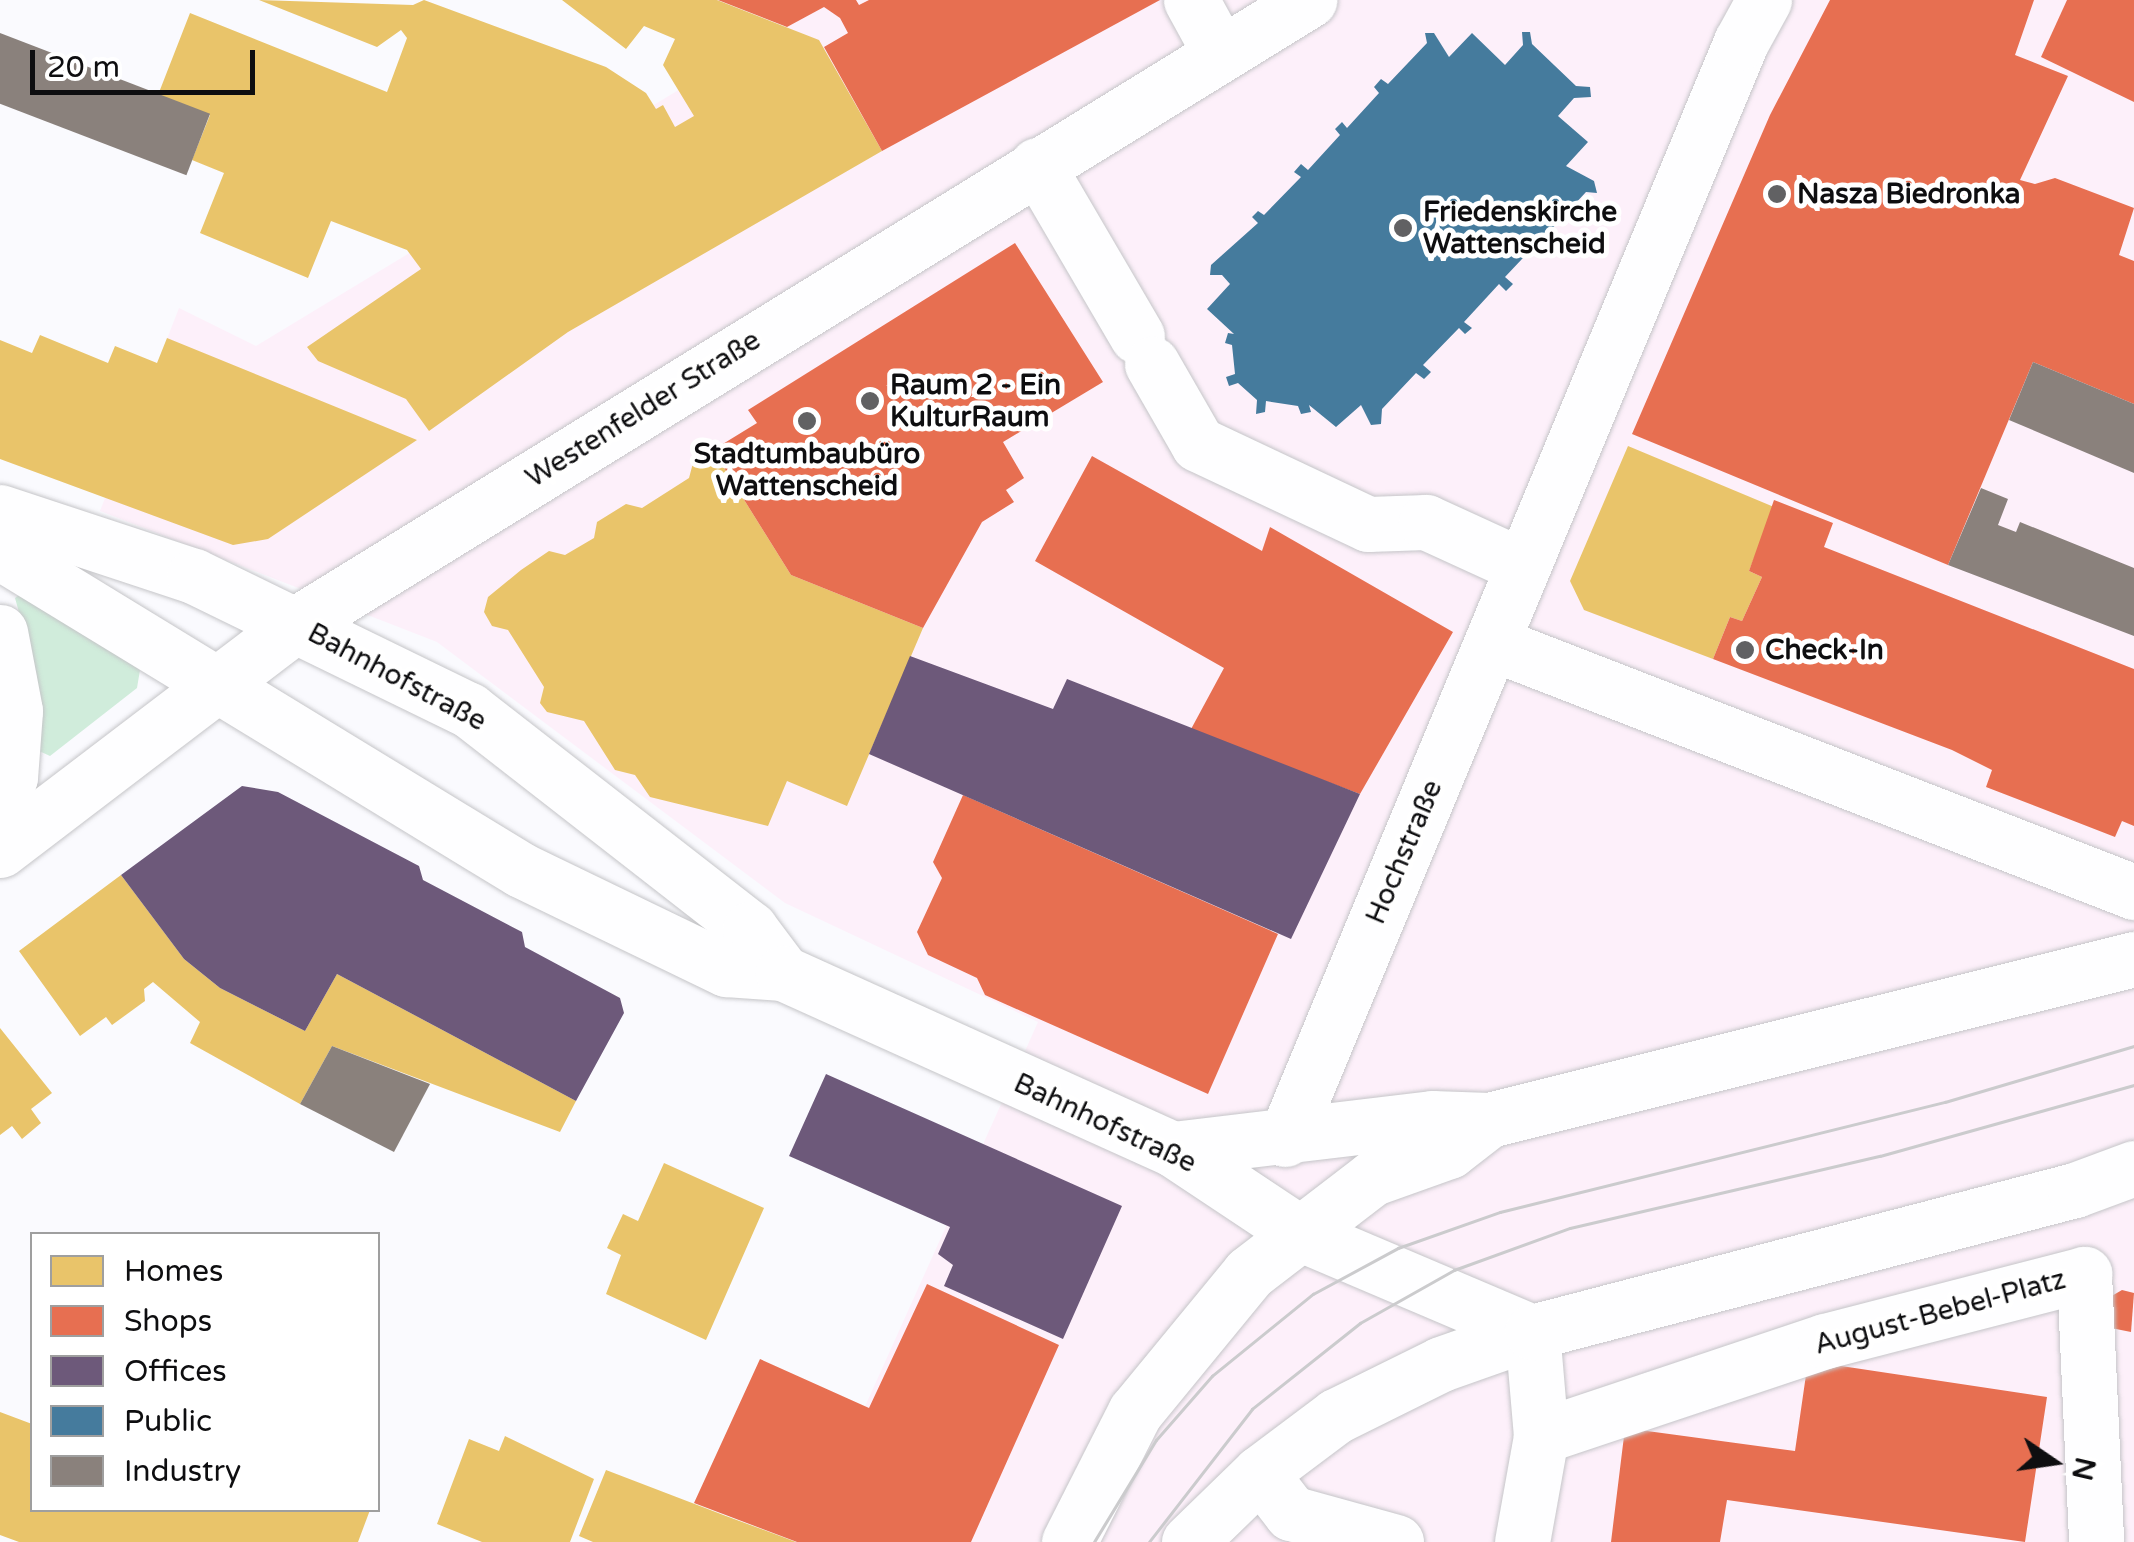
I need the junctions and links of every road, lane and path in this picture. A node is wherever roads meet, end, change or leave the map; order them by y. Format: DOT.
graph roads {
  1 [pos="1191,0"];
  2 [pos="1309,0"];
  3 [pos="1764,0"];
  4 [pos="1220,53"];
  5 [pos="1037,165"];
  6 [pos="0,512"];
  7 [pos="0,552"];
  8 [pos="1522,566"];
  9 [pos="298,623"];
  10 [pos="0,632"];
  11 [pos="1492,643"];
  12 [pos="221,686"];
  13 [pos="0,803"];
  14 [pos="0,850"];
  15 [pos="2134,892"];
  16 [pos="2134,959"];
  17 [pos="783,973"];
  18 [pos="1490,1120"];
  19 [pos="1284,1139"];
  20 [pos="1173,1149"];
  21 [pos="2134,1168"];
  22 [pos="1301,1234"];
  23 [pos="1532,1332"];
  24 [pos="1541,1436"];
  25 [pos="1260,1474"];
  26 [pos="1069,1542"];
  27 [pos="1189,1542"];
  28 [pos="1396,1542"];
  29 [pos="1522,1542"];
  30 [pos="2096,1542"];
  1 -- 4 [label="street"];
  2 -- 4 [label="street, Westenfelder Straße"];
  3 -- 8 [label="street, Hochstraße"];
  4 -- 5 [label="street, Westenfelder Straße"];
  5 -- 8 [label="street"];
  5 -- 9 [label="street, Westenfelder Straße"];
  6 -- 9 [label="street, Bahnhofstraße"];
  7 -- 12 [label="street, Bahnhofstraße"];
  8 -- 11 [label="street, Hochstraße"];
  9 -- 12 [label="street, Westenfelder Straße"];
  9 -- 17 [label="street, Bahnhofstraße"];
  10 -- 13 [label="street"];
  11 -- 15 [label="street"];
  11 -- 19 [label="street, Hochstraße"];
  12 -- 14 [label="street, Westenfelder Straße"];
  12 -- 17 [label="street, Bahnhofstraße"];
  16 -- 18 [label="street"];
  17 -- 20 [label="street, Bahnhofstraße"];
  18 -- 19 [label="street"];
  18 -- 22 [label="street"];
  19 -- 20 [label="street"];
  20 -- 22 [label="street, Bahnhofstraße"];
  21 -- 23 [label="street"];
  22 -- 23 [label="street, Bahnhofstraße"];
  22 -- 26 [label="street"];
  23 -- 24 [label="street"];
  23 -- 25 [label="street"];
  24 -- 29 [label="street"];
  24 -- 30 [label="street, August-Bebel-Platz"];
  25 -- 27 [label="street"];
  25 -- 28 [label="street"];
}
